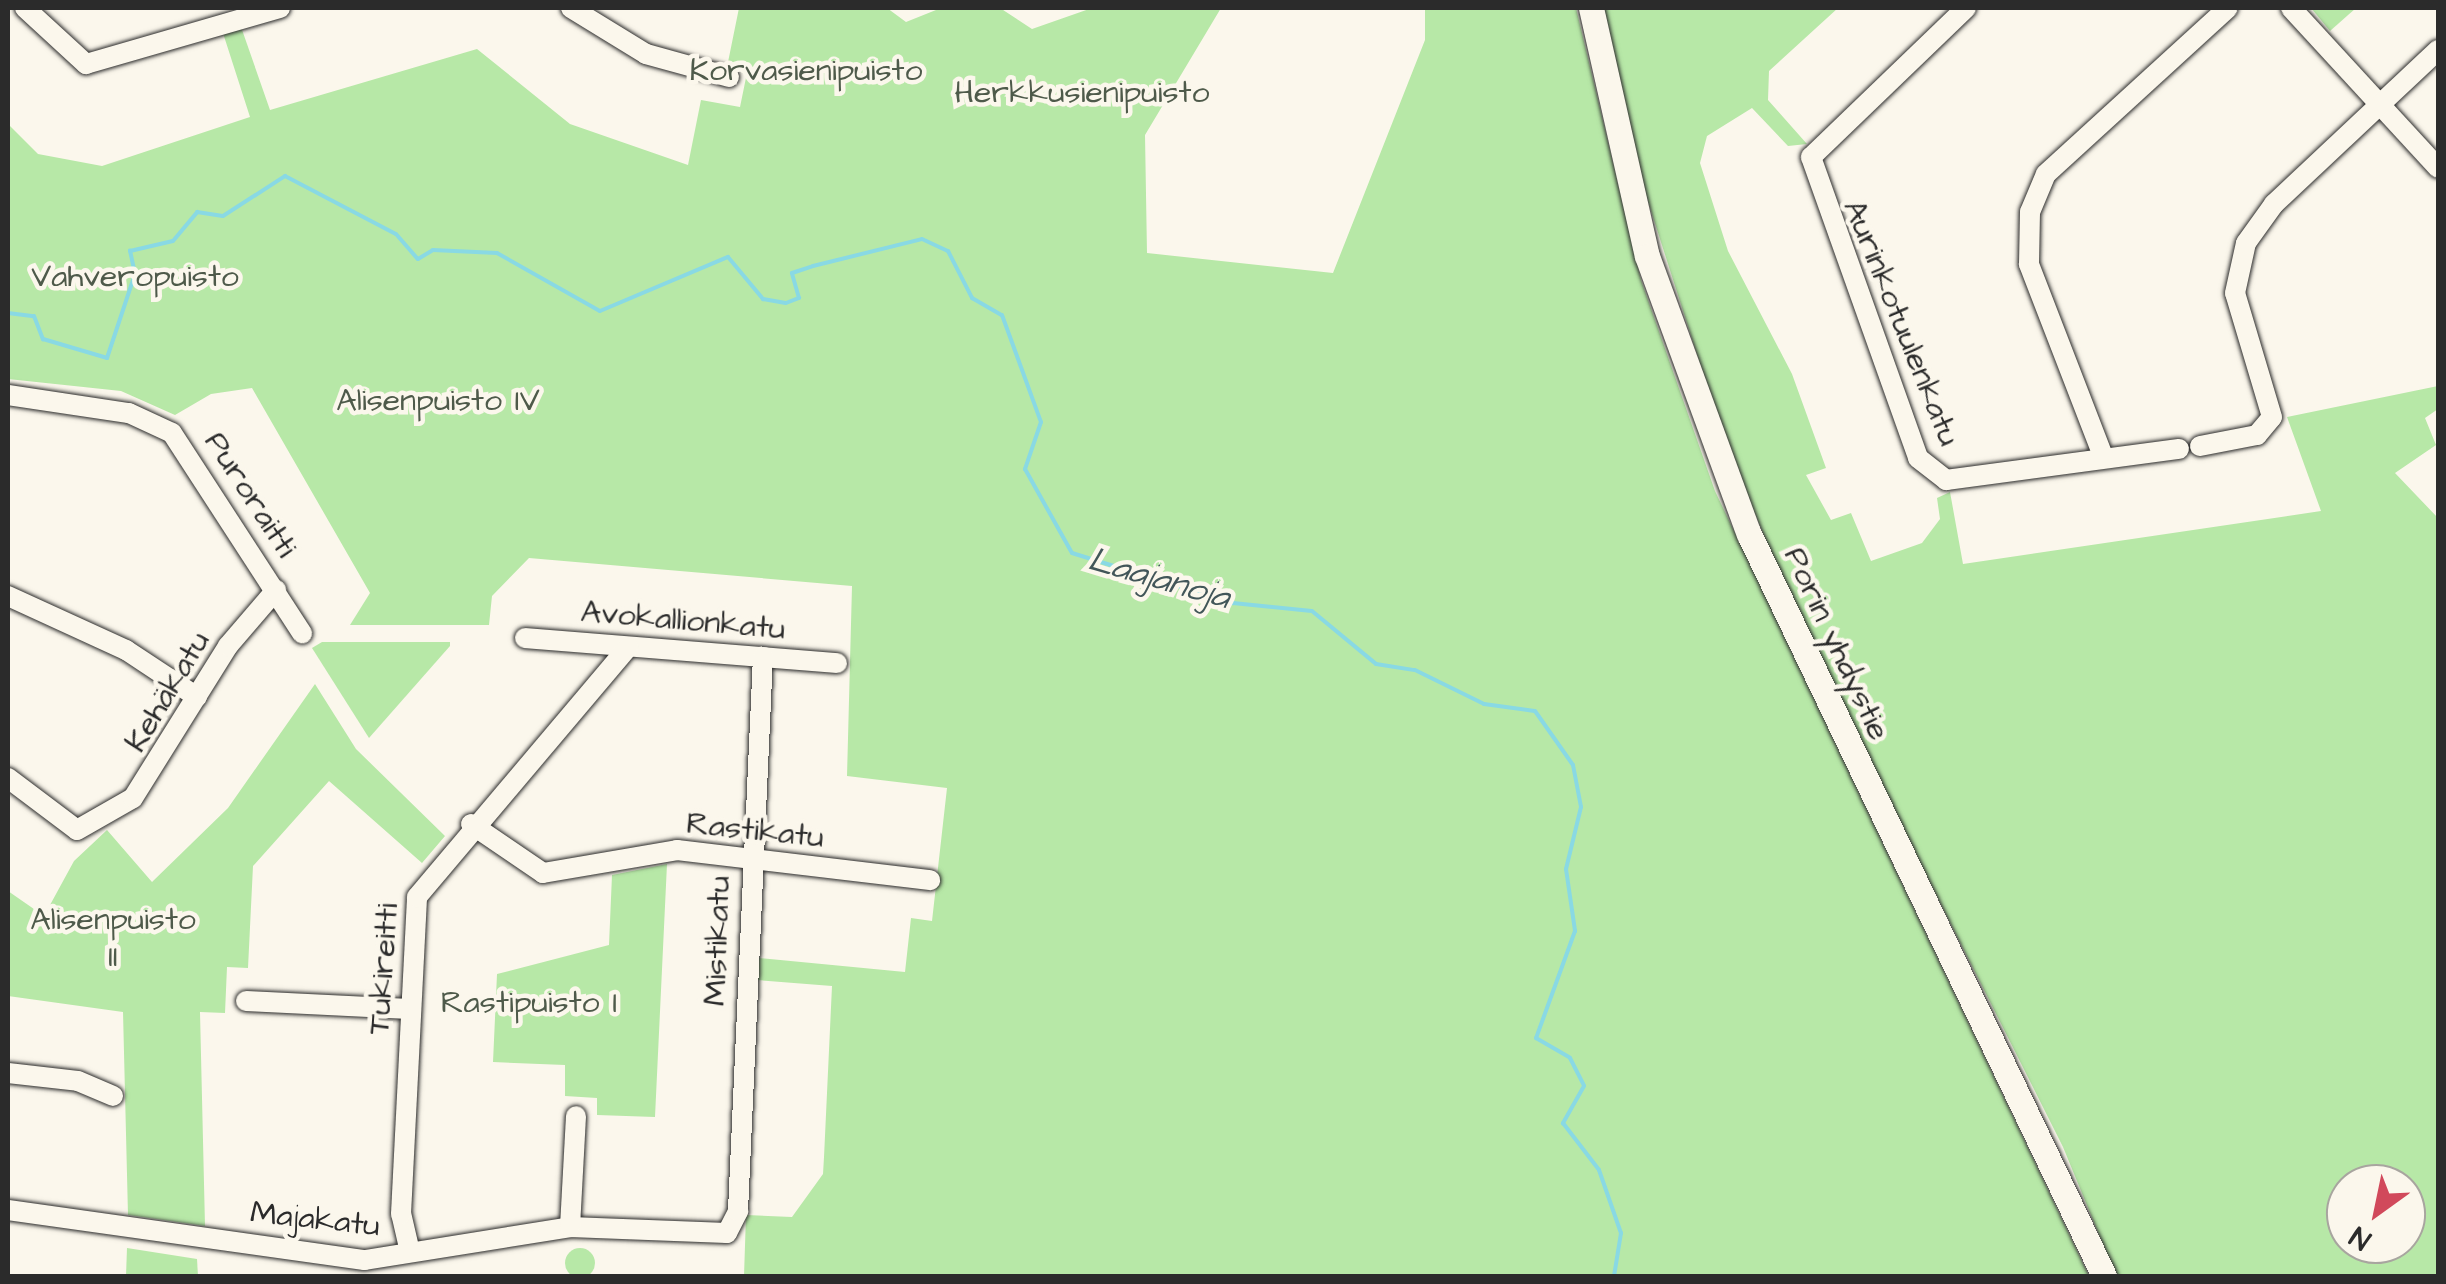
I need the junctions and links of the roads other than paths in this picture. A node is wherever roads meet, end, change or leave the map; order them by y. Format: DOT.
graph roads {
  1 [pos="25,8"];
  2 [pos="280,8"];
  3 [pos="572,8"];
  4 [pos="1591,8"];
  5 [pos="1966,8"];
  6 [pos="2228,8"];
  7 [pos="2291,8"];
  8 [pos="216,15"];
  9 [pos="2438,50"];
  10 [pos="728,77"];
  11 [pos="2378,102"];
  12 [pos="2438,168"];
  13 [pos="8,394"];
  14 [pos="2103,456"];
  15 [pos="276,590"];
  16 [pos="8,596"];
  17 [pos="302,633"];
  18 [pos="525,638"];
  19 [pos="628,647"];
  20 [pos="763,658"];
  21 [pos="837,663"];
  22 [pos="198,697"];
  23 [pos="8,778"];
  24 [pos="471,824"];
  25 [pos="751,859"];
  26 [pos="930,880"];
  27 [pos="246,1001"];
  28 [pos="410,1009"];
  29 [pos="8,1073"];
  30 [pos="113,1096"];
  31 [pos="576,1116"];
  32 [pos="8,1210"];
  33 [pos="733,1226"];
  34 [pos="570,1227"];
  35 [pos="399,1262"];
  36 [pos="2104,1276"];
  1 -- 8 [label="street"];
  2 -- 8 [label="street"];
  3 -- 10 [label="street"];
  4 -- 36 [label="main road, Porin yhdystie"];
  5 -- 14 [label="street, Aurinkotuulenkatu"];
  6 -- 14 [label="street"];
  7 -- 11 [label="street"];
  9 -- 11 [label="street"];
  11 -- 12 [label="street"];
  11 -- 14 [label="street, Aurinkotuulenkatu"];
  13 -- 15 [label="street, Puroraitti"];
  15 -- 17 [label="street, Puroraitti"];
  15 -- 22 [label="street, Kehäkatu"];
  16 -- 22 [label="street"];
  18 -- 19 [label="street, Avokallionkatu"];
  19 -- 20 [label="street, Avokallionkatu"];
  19 -- 24 [label="street, Tukireitti"];
  20 -- 21 [label="street, Avokallionkatu"];
  20 -- 25 [label="street, Mistikatu"];
  22 -- 23 [label="street, Kehäkatu"];
  24 -- 25 [label="street, Rastikatu"];
  24 -- 28 [label="street, Tukireitti"];
  25 -- 26 [label="street, Rastikatu"];
  25 -- 33 [label="street, Mistikatu"];
  27 -- 28 [label="street"];
  28 -- 35 [label="street, Tukireitti"];
  29 -- 30 [label="street"];
  31 -- 34 [label="street"];
  32 -- 35 [label="street, Majakatu"];
  33 -- 34 [label="street, Majakatu"];
  34 -- 35 [label="street, Majakatu"];
}
